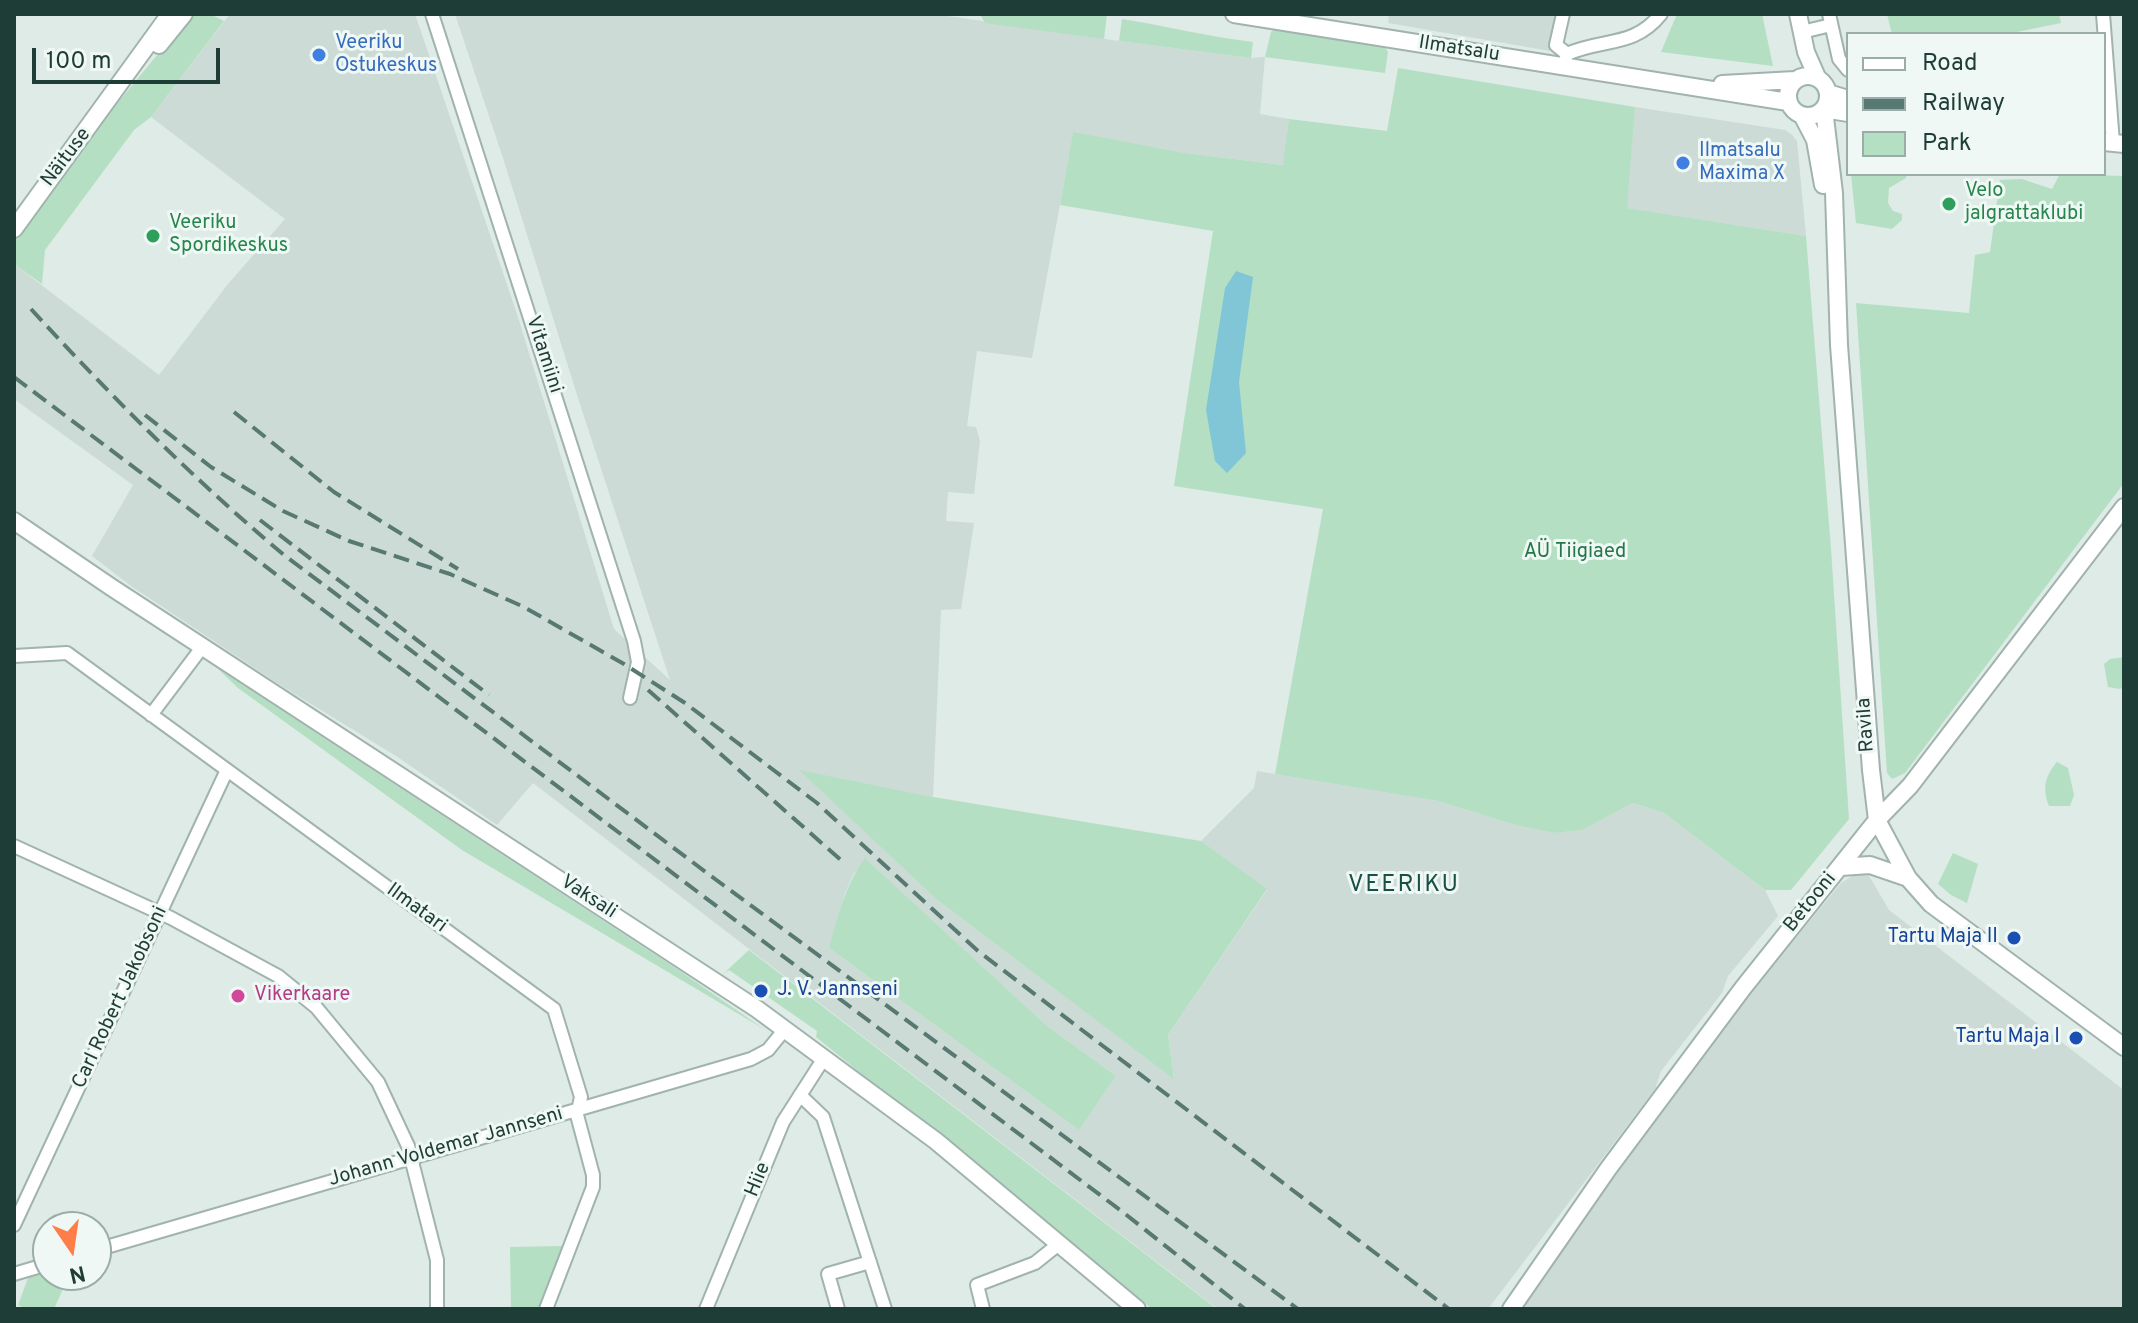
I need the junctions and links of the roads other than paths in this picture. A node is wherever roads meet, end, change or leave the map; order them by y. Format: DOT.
graph roads {
  1 [pos="170,14"];
  2 [pos="184,14"];
  3 [pos="432,14"];
  4 [pos="1234,14"];
  5 [pos="1563,14"];
  6 [pos="1661,14"];
  7 [pos="1798,14"];
  8 [pos="1830,20"];
  9 [pos="1802,32"];
  10 [pos="1566,60"];
  11 [pos="1846,68"];
  12 [pos="2106,73"];
  13 [pos="1804,78"];
  14 [pos="1685,85"];
  15 [pos="119,87"];
  16 [pos="1846,99"];
  17 [pos="1826,101"];
  18 [pos="1788,102"];
  19 [pos="1846,112"];
  20 [pos="1802,115"];
  21 [pos="2114,143"];
  22 [pos="14,229"];
  23 [pos="1835,289"];
  24 [pos="2124,507"];
  25 [pos="14,521"];
  26 [pos="203,646"];
  27 [pos="14,656"];
  28 [pos="630,698"];
  29 [pos="151,715"];
  30 [pos="227,770"];
  31 [pos="1877,820"];
  32 [pos="14,846"];
  33 [pos="1841,867"];
  34 [pos="1908,878"];
  35 [pos="160,913"];
  36 [pos="785,1029"];
  37 [pos="2124,1047"];
  38 [pos="824,1058"];
  39 [pos="800,1095"];
  40 [pos="578,1109"];
  41 [pos="412,1157"];
  42 [pos="14,1225"];
  43 [pos="1060,1243"];
  44 [pos="112,1245"];
  45 [pos="870,1262"];
  46 [pos="437,1309"];
  47 [pos="546,1309"];
  48 [pos="706,1309"];
  49 [pos="838,1309"];
  50 [pos="885,1309"];
  51 [pos="983,1309"];
  52 [pos="1137,1309"];
  53 [pos="1511,1309"];
  1 -- 15 [label="street, Näituse"];
  2 -- 15 [label="street, Näituse"];
  3 -- 28 [label="street, Vitamiini"];
  4 -- 10 [label="street, Ilmatsalu"];
  5 -- 10 [label="street"];
  6 -- 10 [label="street"];
  7 -- 9 [label="street"];
  8 -- 9 [label="street"];
  8 -- 11 [label="street"];
  9 -- 13 [label="street"];
  10 -- 14 [label="street, Ilmatsalu"];
  12 -- 21 [label="street"];
  13 -- 14 [label="street, Ilmatsalu"];
  13 -- 17 [label="street"];
  13 -- 18 [label="street"];
  14 -- 18 [label="street, Ilmatsalu"];
  15 -- 22 [label="street, Näituse"];
  16 -- 17 [label="street"];
  17 -- 19 [label="street"];
  17 -- 20 [label="street"];
  17 -- 23 [label="street, Ravila"];
  18 -- 20 [label="street"];
  20 -- 23 [label="street, Ravila"];
  23 -- 31 [label="street, Ravila"];
  24 -- 31 [label="street, Betooni"];
  25 -- 26 [label="street, Vaksali"];
  26 -- 29 [label="street"];
  26 -- 36 [label="street, Vaksali"];
  27 -- 29 [label="street, Ilmatari"];
  29 -- 30 [label="street, Ilmatari"];
  30 -- 35 [label="street, Carl Robert Jakobsoni"];
  30 -- 40 [label="street, Ilmatari"];
  31 -- 33 [label="street, Betooni"];
  31 -- 34 [label="street, Ravila"];
  32 -- 35 [label="street"];
  33 -- 34 [label="street"];
  33 -- 53 [label="street, Betooni"];
  34 -- 37 [label="street, Ravila"];
  35 -- 41 [label="street"];
  35 -- 42 [label="street, Carl Robert Jakobsoni"];
  36 -- 38 [label="street, Vaksali"];
  36 -- 40 [label="street, Johann Voldemar Jannseni"];
  38 -- 39 [label="street, Hiie"];
  38 -- 43 [label="street, Vaksali"];
  39 -- 45 [label="street"];
  39 -- 48 [label="street, Hiie"];
  40 -- 41 [label="street, Johann Voldemar Jannseni"];
  40 -- 47 [label="street, Ilmatari"];
  41 -- 44 [label="street, Johann Voldemar Jannseni"];
  41 -- 46 [label="street"];
  43 -- 51 [label="street"];
  43 -- 52 [label="street, Vaksali"];
  45 -- 49 [label="street"];
  45 -- 50 [label="street"];
}
